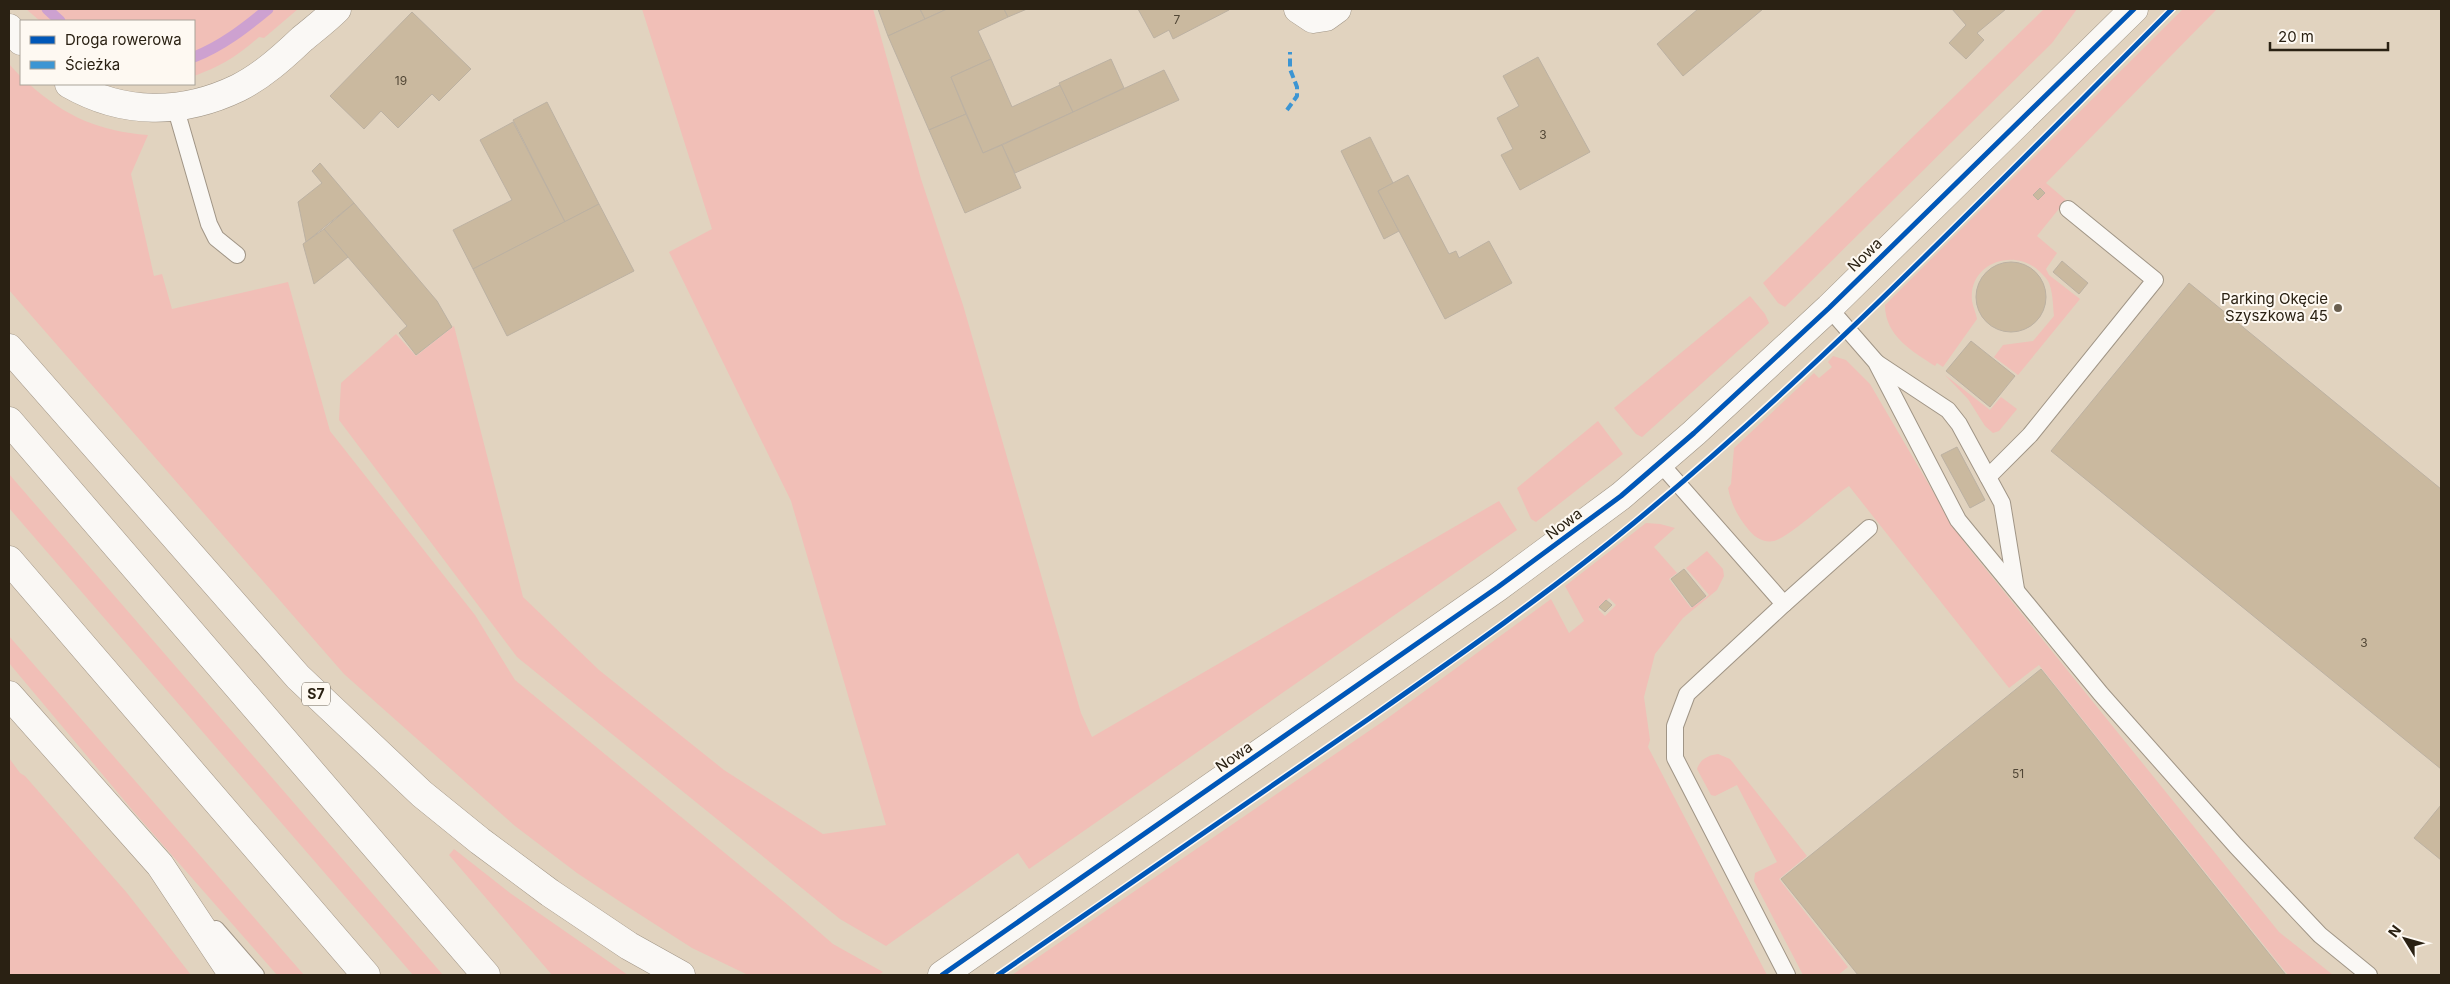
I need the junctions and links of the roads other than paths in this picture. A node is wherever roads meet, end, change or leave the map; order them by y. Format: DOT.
graph roads {
  1 [pos="1298,9"];
  2 [pos="1337,9"];
  3 [pos="2134,9"];
  4 [pos="335,11"];
  5 [pos="9,28"];
  6 [pos="20,40"];
  7 [pos="71,85"];
  8 [pos="176,106"];
  9 [pos="2068,209"];
  10 [pos="237,255"];
  11 [pos="1829,308"];
  12 [pos="9,348"];
  13 [pos="1876,362"];
  14 [pos="9,421"];
  15 [pos="1660,463"];
  16 [pos="1988,477"];
  17 [pos="1869,528"];
  18 [pos="9,560"];
  19 [pos="2016,592"];
  20 [pos="1784,604"];
  21 [pos="9,694"];
  22 [pos="160,865"];
  23 [pos="334,937"];
  24 [pos="233,975"];
  25 [pos="256,975"];
  26 [pos="356,975"];
  27 [pos="366,975"];
  28 [pos="486,975"];
  29 [pos="681,975"];
  30 [pos="942,975"];
  31 [pos="1787,975"];
  32 [pos="2369,975"];
  1 -- 2 [label="main road"];
  3 -- 11 [label="main road, Nowa"];
  4 -- 8 [label="main road"];
  5 -- 6 [label="main road"];
  7 -- 8 [label="main road"];
  8 -- 10 [label="lane"];
  9 -- 16 [label="lane"];
  11 -- 13 [label="lane"];
  11 -- 15 [label="main road, Nowa"];
  12 -- 29 [label="main road, S7"];
  13 -- 16 [label="lane"];
  13 -- 19 [label="lane"];
  14 -- 28 [label="main road"];
  15 -- 20 [label="lane"];
  15 -- 30 [label="main road, Nowa"];
  16 -- 19 [label="lane"];
  17 -- 20 [label="lane"];
  18 -- 23 [label="main road"];
  19 -- 32 [label="lane"];
  20 -- 31 [label="lane"];
  21 -- 22 [label="main road"];
  22 -- 24 [label="main road"];
  22 -- 25 [label="lane"];
  23 -- 26 [label="main road"];
  23 -- 27 [label="main road"];
}
